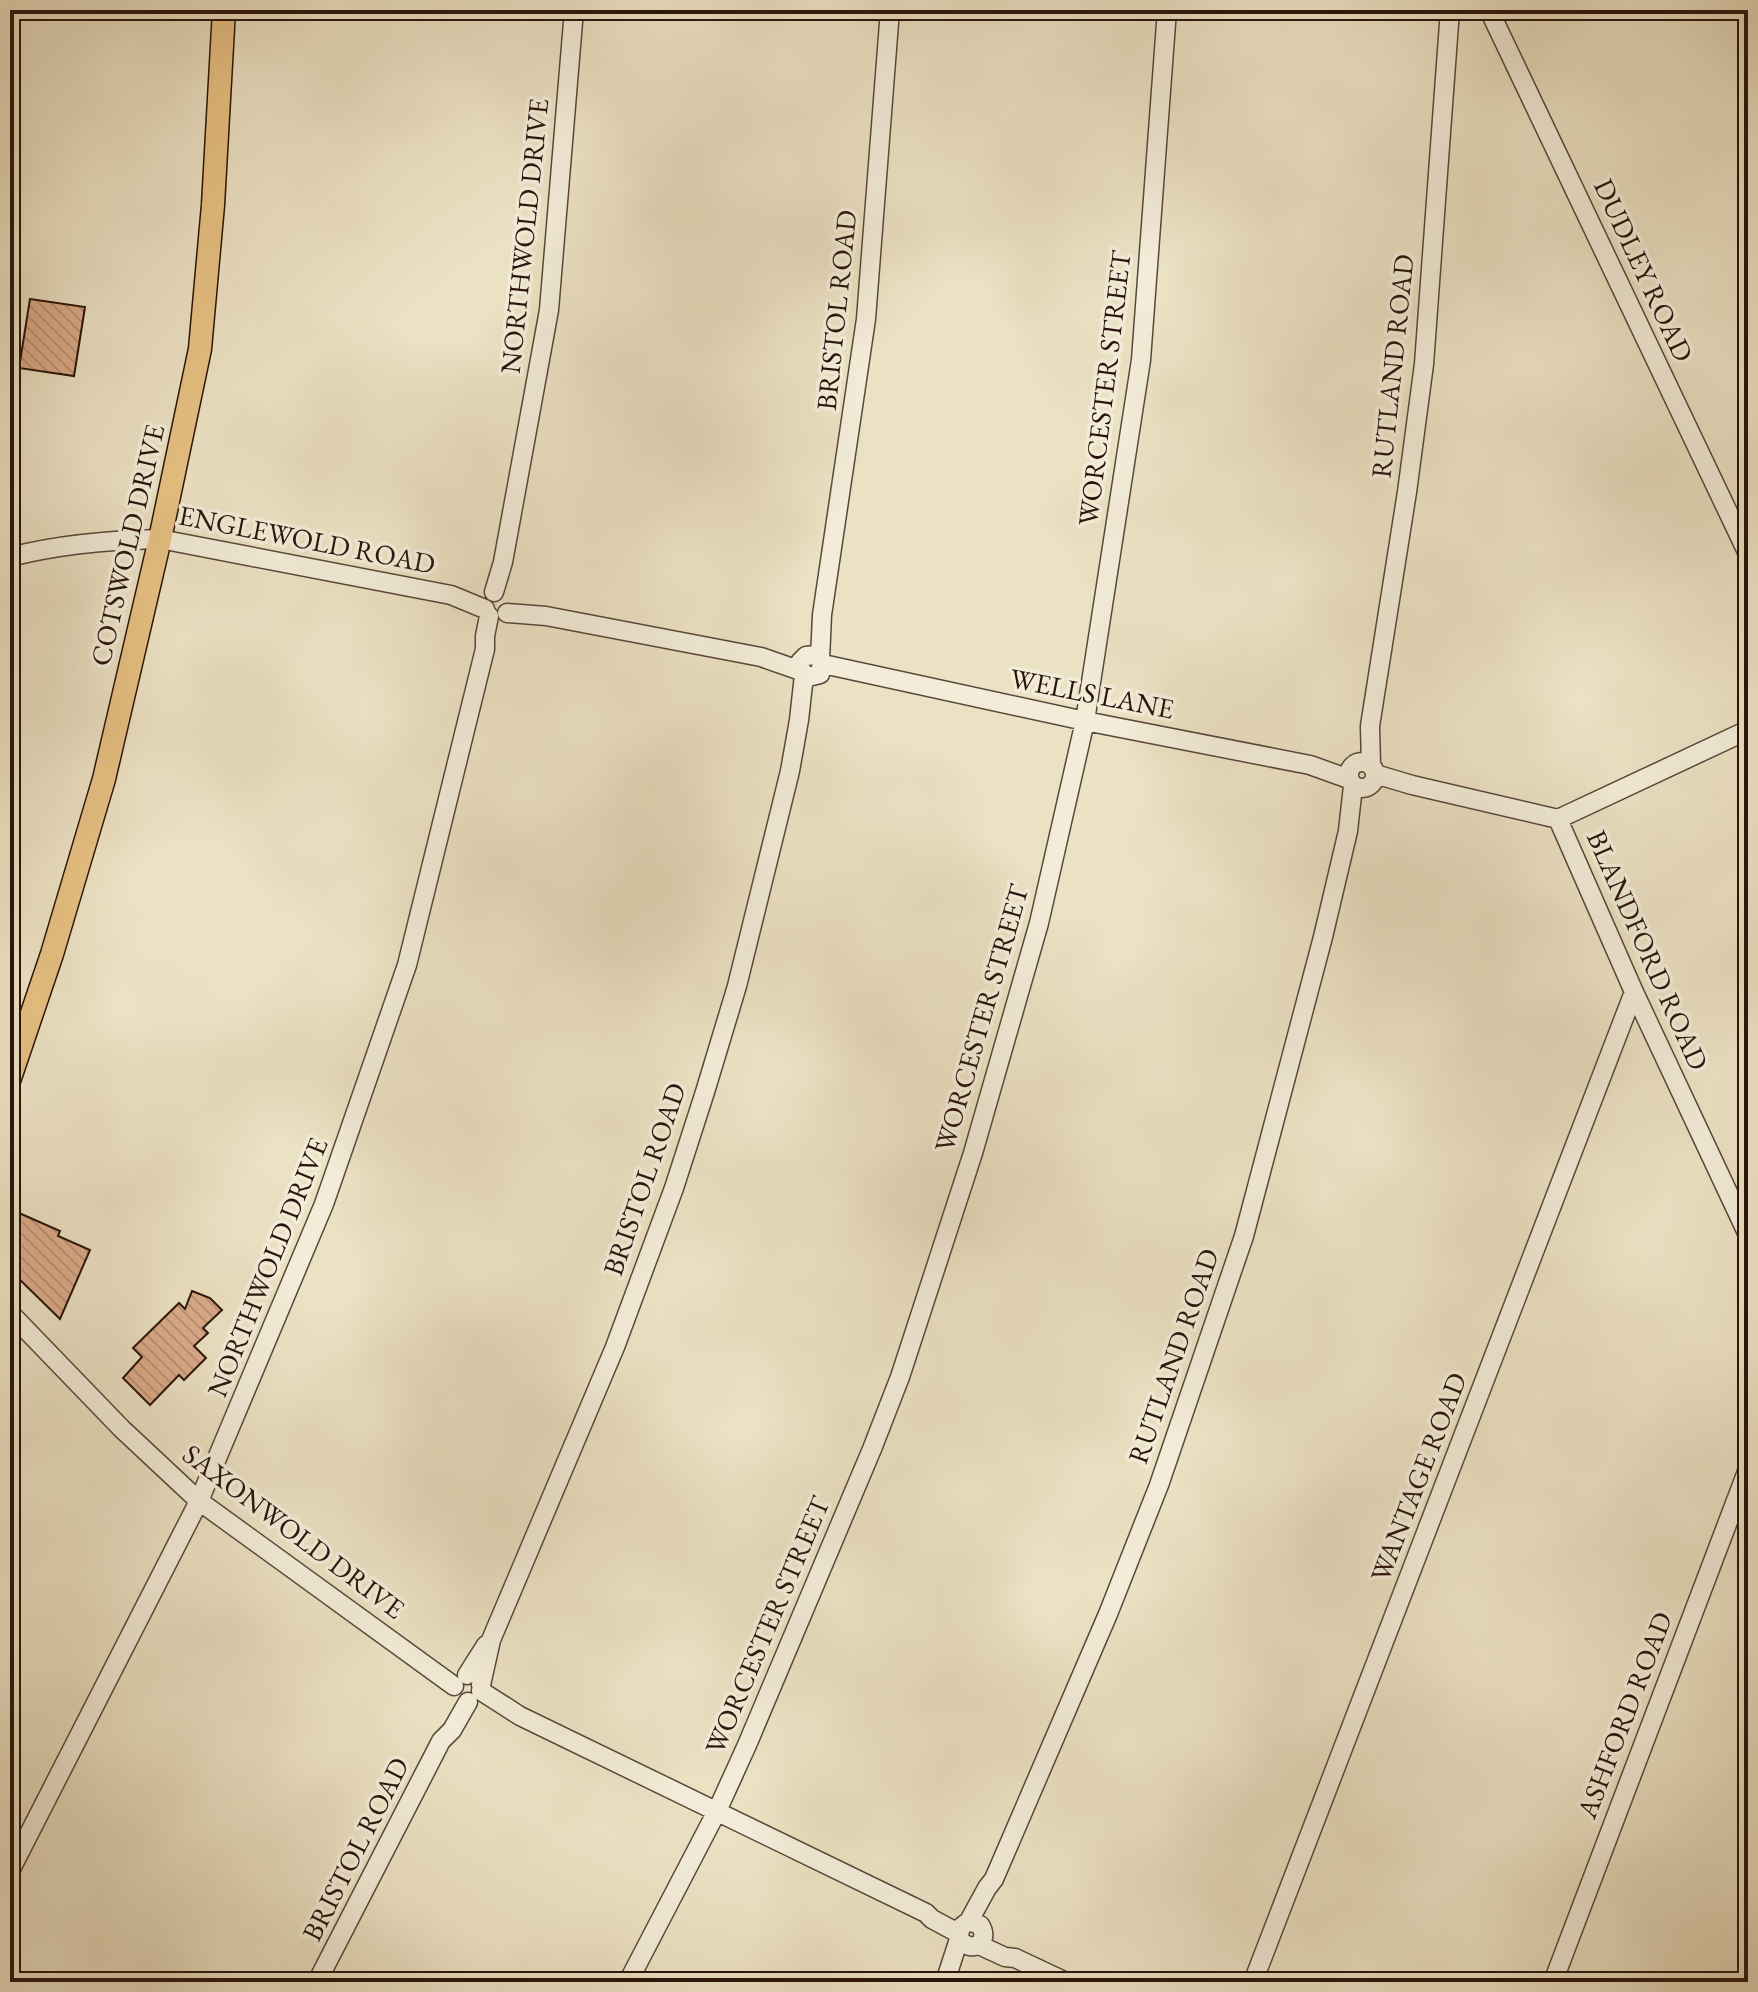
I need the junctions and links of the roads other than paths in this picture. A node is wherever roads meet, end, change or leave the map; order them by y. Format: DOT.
graph roads {
  1 [pos="224,10"];
  2 [pos="574,10"];
  3 [pos="890,10"];
  4 [pos="1167,10"];
  5 [pos="1450,10"];
  6 [pos="1489,10"];
  7 [pos="160,539"];
  8 [pos="1748,554"];
  9 [pos="10,557"];
  10 [pos="497,605"];
  11 [pos="812,666"];
  12 [pos="1085,721"];
  13 [pos="1748,730"];
  14 [pos="1362,776"];
  15 [pos="1558,819"];
  16 [pos="1634,992"];
  17 [pos="10,1078"];
  18 [pos="1748,1235"];
  19 [pos="10,1313"];
  20 [pos="1748,1469"];
  21 [pos="199,1501"];
  22 [pos="468,1689"];
  23 [pos="717,1811"];
  24 [pos="10,1871"];
  25 [pos="971,1934"];
  26 [pos="946,1981"];
  27 [pos="317,1982"];
  28 [pos="628,1982"];
  29 [pos="1066,1982"];
  30 [pos="1253,1982"];
  31 [pos="1553,1982"];
  1 -- 7 [label="main road, COTSWOLD DRIVE"];
  2 -- 10 [label="street, NORTHWOLD DRIVE"];
  3 -- 11 [label="street, BRISTOL ROAD"];
  4 -- 12 [label="street, WORCESTER STREET"];
  5 -- 14 [label="street, RUTLAND ROAD"];
  6 -- 8 [label="street, DUDLEY ROAD"];
  7 -- 9 [label="street, ENGLEWOLD ROAD"];
  7 -- 10 [label="street, ENGLEWOLD ROAD"];
  7 -- 17 [label="main road, COTSWOLD DRIVE"];
  10 -- 11 [label="street, ENGLEWOLD ROAD"];
  10 -- 21 [label="street, NORTHWOLD DRIVE"];
  11 -- 12 [label="street, WELLS LANE"];
  11 -- 22 [label="street, BRISTOL ROAD"];
  12 -- 14 [label="street, WELLS LANE"];
  12 -- 23 [label="street, WORCESTER STREET"];
  13 -- 15 [label="street"];
  14 -- 15 [label="street, WELLS LANE"];
  14 -- 25 [label="street, RUTLAND ROAD"];
  15 -- 16 [label="street, BLANDFORD ROAD"];
  16 -- 18 [label="street, BLANDFORD ROAD"];
  16 -- 30 [label="street, WANTAGE ROAD"];
  19 -- 21 [label="street, SAXONWOLD DRIVE"];
  20 -- 31 [label="street, ASHFORD ROAD"];
  21 -- 22 [label="street, SAXONWOLD DRIVE"];
  21 -- 24 [label="street, NORTHWOLD DRIVE"];
  22 -- 23 [label="street, SAXONWOLD DRIVE"];
  22 -- 27 [label="street, BRISTOL ROAD"];
  23 -- 25 [label="street, SAXONWOLD DRIVE"];
  23 -- 28 [label="street, WORCESTER STREET"];
  25 -- 26 [label="street, RUTLAND ROAD"];
  25 -- 29 [label="street, SAXONWOLD DRIVE"];
}
